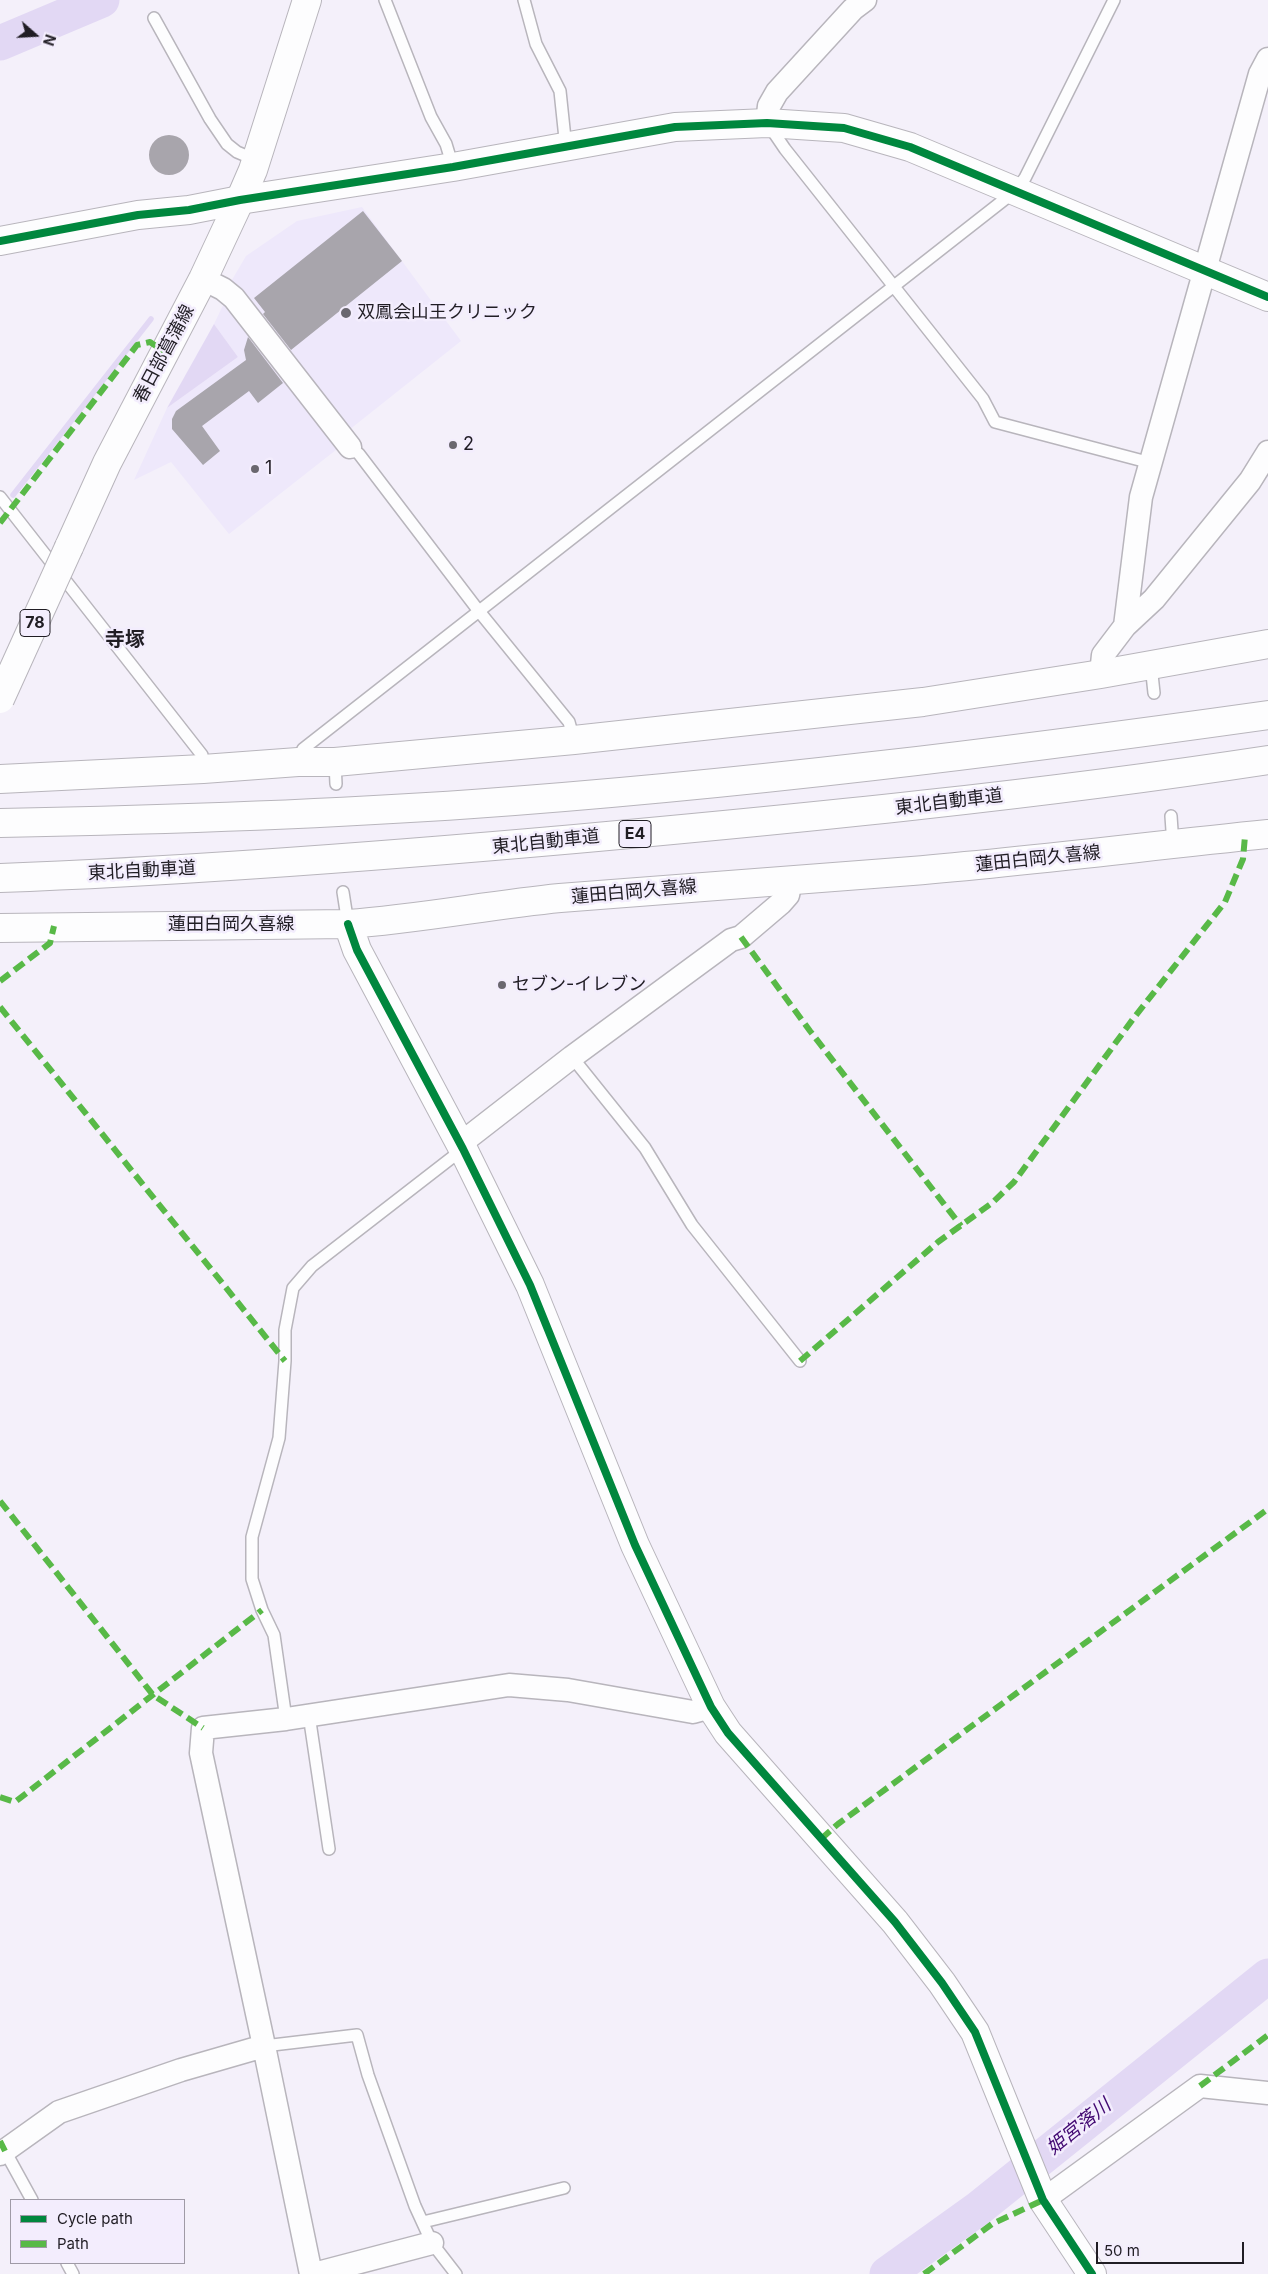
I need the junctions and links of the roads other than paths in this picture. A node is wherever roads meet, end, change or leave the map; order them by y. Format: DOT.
graph roads {
  1 [pos="307,0"];
  2 [pos="385,0"];
  3 [pos="524,0"];
  4 [pos="865,0"];
  5 [pos="1114,0"];
  6 [pos="154,18"];
  7 [pos="1268,59"];
  8 [pos="767,123"];
  9 [pos="566,148"];
  10 [pos="256,160"];
  11 [pos="452,167"];
  12 [pos="1014,192"];
  13 [pos="240,200"];
  14 [pos="0,241"];
  15 [pos="1205,269"];
  16 [pos="204,279"];
  17 [pos="892,286"];
  18 [pos="1268,297"];
  19 [pos="350,447"];
  20 [pos="1268,452"];
  21 [pos="1151,463"];
  22 [pos="0,497"];
  23 [pos="478,610"];
  24 [pos="1125,626"];
  25 [pos="1268,644"];
  26 [pos="1151,665"];
  27 [pos="1101,674"];
  28 [pos="1154,693"];
  29 [pos="0,699"];
  30 [pos="1268,714"];
  31 [pos="574,740"];
  32 [pos="1268,760"];
  33 [pos="298,762"];
  34 [pos="203,769"];
  35 [pos="0,780"];
  36 [pos="1171,816"];
  37 [pos="0,823"];
  38 [pos="1268,834"];
  39 [pos="1174,844"];
  40 [pos="0,878"];
  41 [pos="791,880"];
  42 [pos="343,892"];
  43 [pos="348,924"];
  44 [pos="0,928"];
  45 [pos="572,1057"];
  46 [pos="461,1146"];
  47 [pos="800,1361"];
  48 [pos="711,1707"];
  49 [pos="309,1715"];
  50 [pos="286,1719"];
  51 [pos="330,1849"];
  52 [pos="264,2046"];
  53 [pos="1268,2093"];
  54 [pos="2,2152"];
  55 [pos="564,2188"];
  56 [pos="31,2199"];
  57 [pos="1043,2200"];
  58 [pos="422,2222"];
  59 [pos="432,2243"];
  60 [pos="312,2274"];
  61 [pos="456,2274"];
  62 [pos="1092,2274"];
  1 -- 10 [label="main road, 春日部菖蒲線 / 78"];
  2 -- 11 [label="lane"];
  3 -- 9 [label="lane"];
  4 -- 8 [label="street"];
  5 -- 12 [label="lane"];
  6 -- 10 [label="lane"];
  7 -- 15 [label="street"];
  8 -- 9 [label="main road"];
  8 -- 12 [label="main road"];
  8 -- 17 [label="lane"];
  9 -- 11 [label="main road"];
  10 -- 13 [label="main road, 春日部菖蒲線 / 78"];
  11 -- 13 [label="main road"];
  12 -- 15 [label="main road"];
  12 -- 17 [label="lane"];
  13 -- 14 [label="main road"];
  13 -- 16 [label="main road, 春日部菖蒲線 / 78"];
  15 -- 18 [label="main road"];
  15 -- 21 [label="street"];
  16 -- 19 [label="street"];
  16 -- 29 [label="main road, 春日部菖蒲線 / 78, bridge"];
  17 -- 21 [label="lane"];
  17 -- 23 [label="lane"];
  19 -- 23 [label="lane"];
  20 -- 24 [label="street"];
  21 -- 24 [label="street"];
  22 -- 34 [label="lane"];
  23 -- 31 [label="lane"];
  23 -- 33 [label="lane"];
  24 -- 27 [label="street"];
  25 -- 26 [label="main road"];
  26 -- 27 [label="main road"];
  26 -- 28 [label="lane"];
  27 -- 31 [label="main road"];
  30 -- 37 [label="main road"];
  31 -- 33 [label="main road"];
  32 -- 40 [label="main road, 東北自動車道 / E4"];
  33 -- 34 [label="main road"];
  34 -- 35 [label="main road"];
  36 -- 39 [label="lane"];
  38 -- 39 [label="main road, 蓮田白岡久喜線"];
  39 -- 41 [label="main road, 蓮田白岡久喜線"];
  41 -- 43 [label="main road, 蓮田白岡久喜線"];
  41 -- 45 [label="street"];
  42 -- 43 [label="lane"];
  43 -- 44 [label="main road, 蓮田白岡久喜線"];
  43 -- 46 [label="main road"];
  45 -- 46 [label="street"];
  45 -- 47 [label="lane"];
  46 -- 48 [label="main road"];
  46 -- 50 [label="lane"];
  48 -- 49 [label="street"];
  48 -- 57 [label="main road"];
  49 -- 50 [label="street"];
  49 -- 51 [label="lane"];
  50 -- 52 [label="street"];
  52 -- 54 [label="street"];
  52 -- 58 [label="lane"];
  52 -- 60 [label="street"];
  53 -- 57 [label="street"];
  54 -- 56 [label="lane"];
  55 -- 58 [label="lane"];
  57 -- 62 [label="main road"];
  58 -- 59 [label="lane"];
  59 -- 60 [label="street"];
  59 -- 61 [label="lane"];
}
